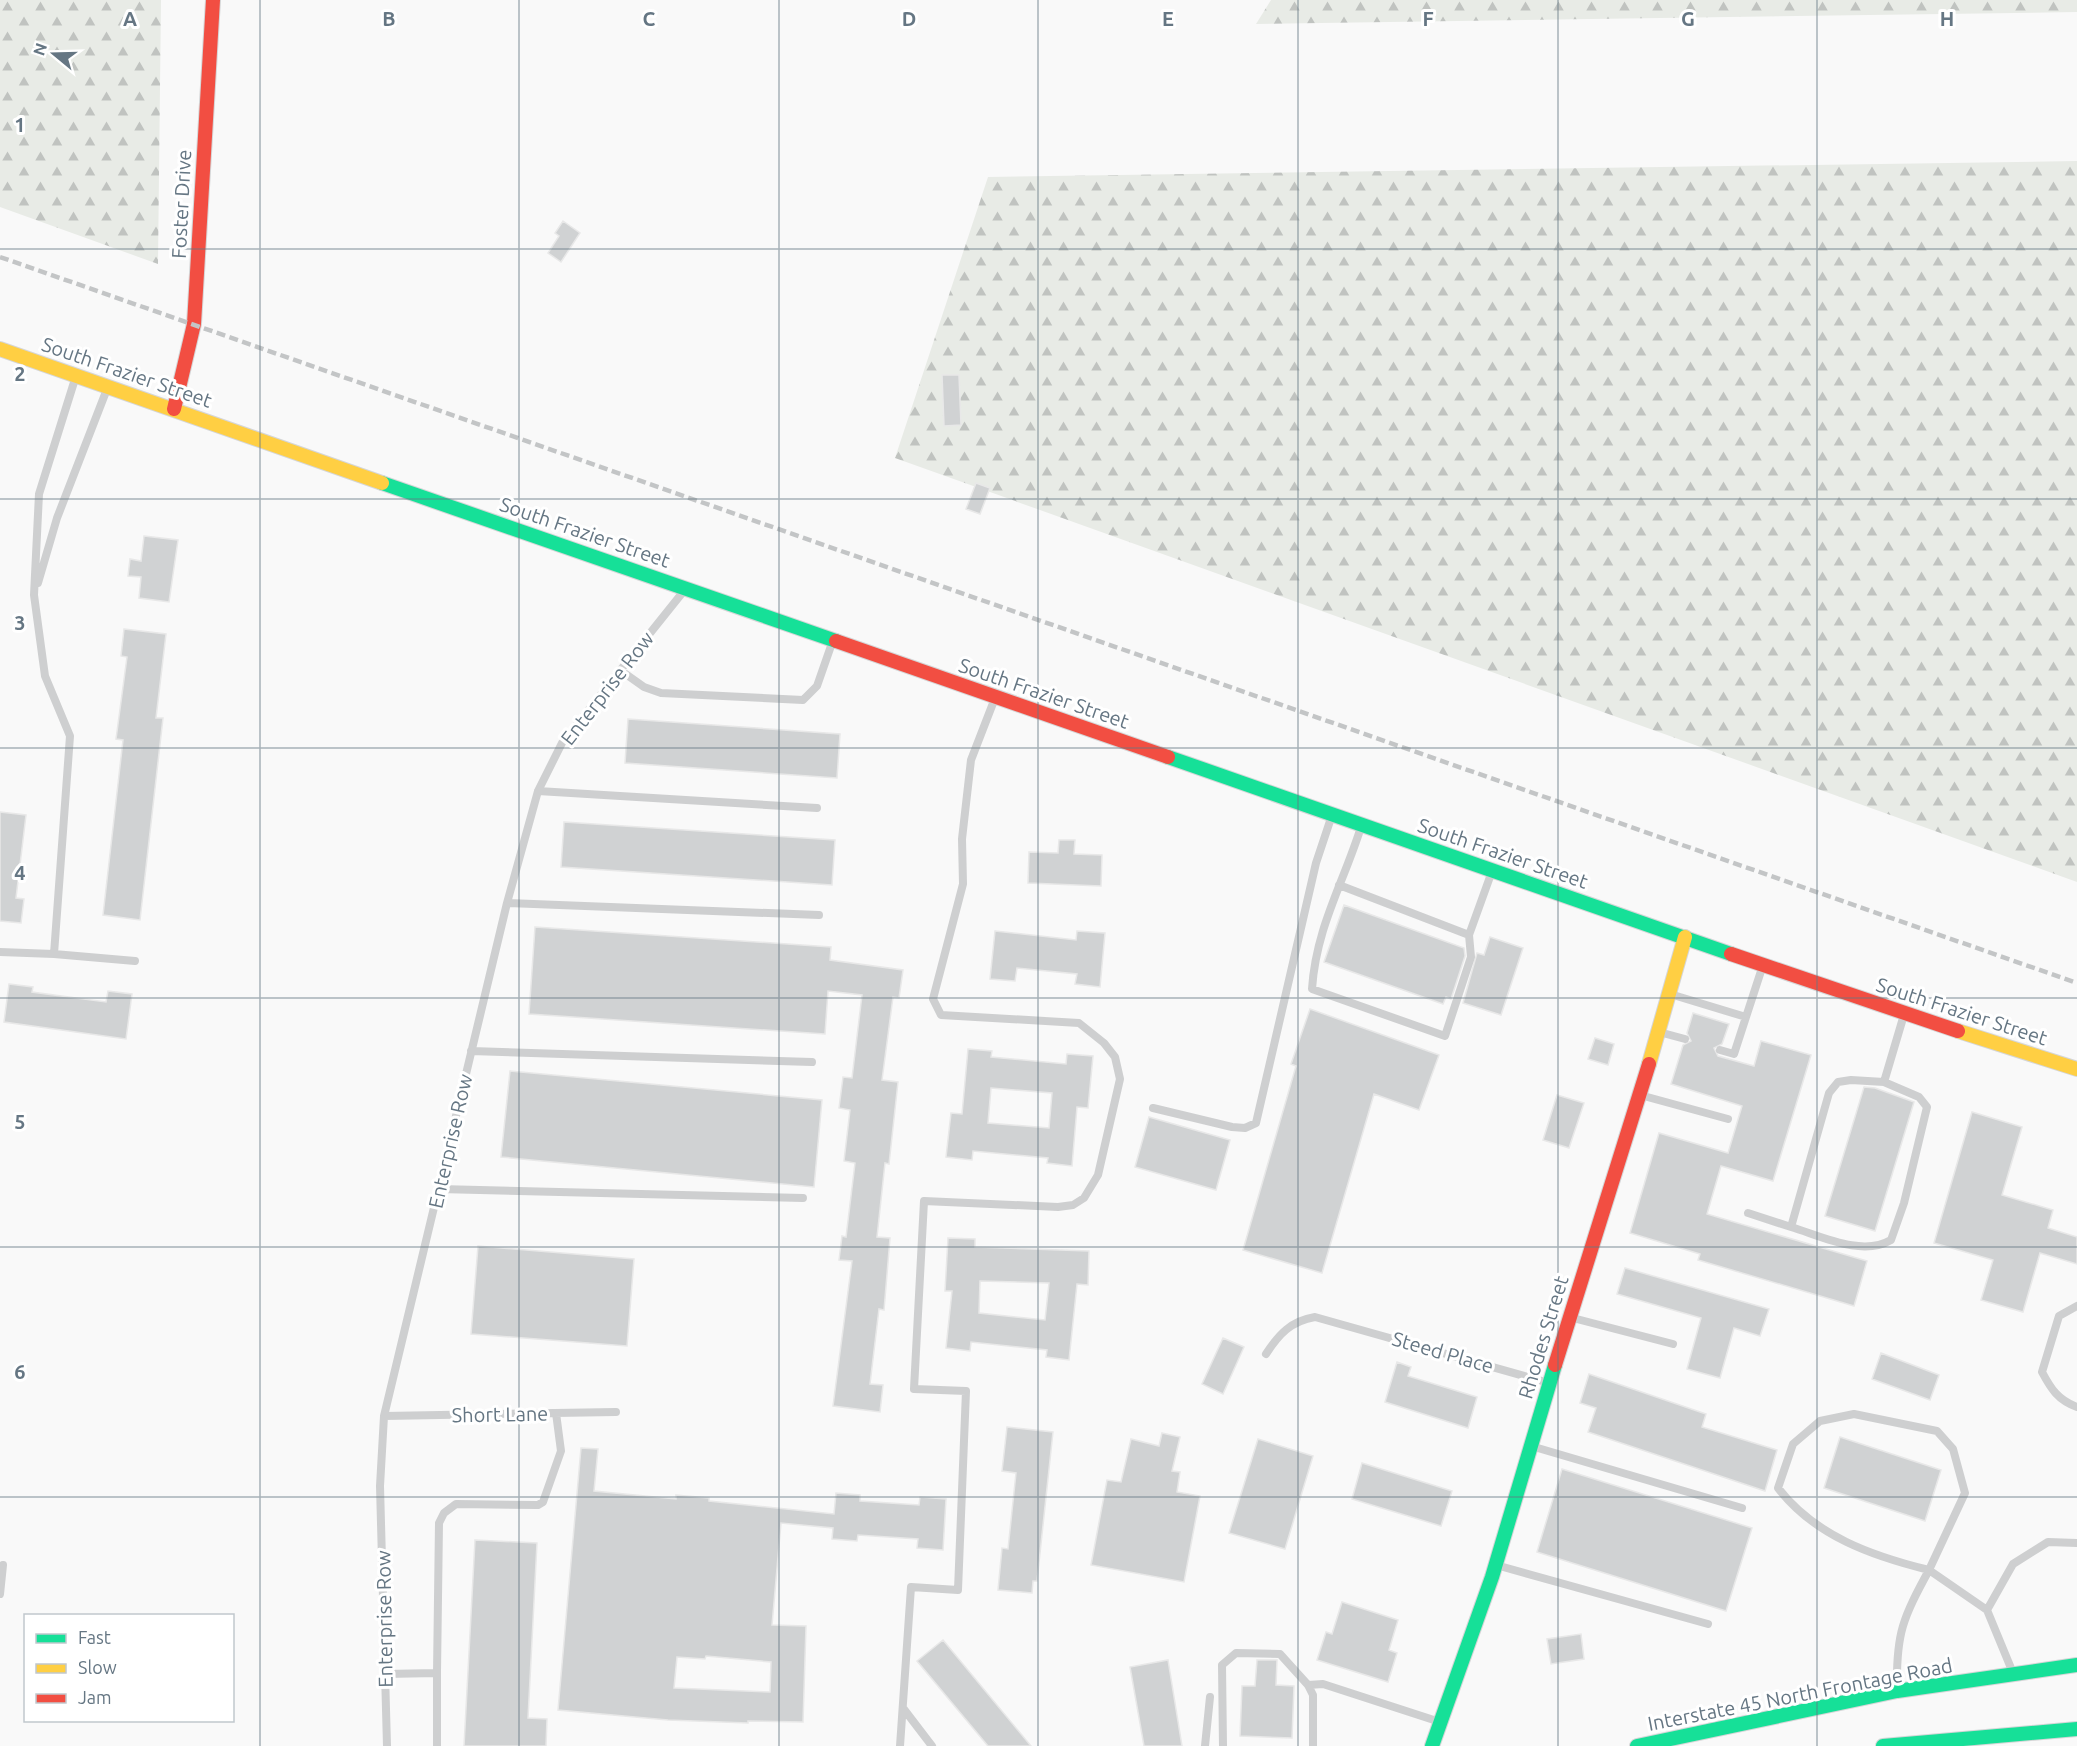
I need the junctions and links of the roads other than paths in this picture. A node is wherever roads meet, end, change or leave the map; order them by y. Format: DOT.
graph roads {
  1 [pos="213,0"];
  2 [pos="0,349"];
  3 [pos="77,375"];
  4 [pos="108,386"];
  5 [pos="174,409"];
  6 [pos="686,588"];
  7 [pos="34,595"];
  8 [pos="833,640"];
  9 [pos="620,670"];
  10 [pos="995,697"];
  11 [pos="538,791"];
  12 [pos="817,808"];
  13 [pos="1332,815"];
  14 [pos="1361,825"];
  15 [pos="1492,870"];
  16 [pos="1339,885"];
  17 [pos="507,903"];
  18 [pos="819,915"];
  19 [pos="1469,935"];
  20 [pos="1685,937"];
  21 [pos="0,952"];
  22 [pos="54,954"];
  23 [pos="135,961"];
  24 [pos="1763,965"];
  25 [pos="1667,993"];
  26 [pos="1904,1014"];
  27 [pos="1746,1017"];
  28 [pos="1656,1031"];
  29 [pos="1685,1039"];
  30 [pos="1720,1050"];
  31 [pos="471,1051"];
  32 [pos="812,1062"];
  33 [pos="2077,1068"];
  34 [pos="1884,1082"];
  35 [pos="1640,1095"];
  36 [pos="1153,1108"];
  37 [pos="1728,1119"];
  38 [pos="439,1189"];
  39 [pos="803,1198"];
  40 [pos="1748,1213"];
  41 [pos="1791,1227"];
  42 [pos="2077,1306"];
  43 [pos="1569,1317"];
  44 [pos="1673,1344"];
  45 [pos="1266,1354"];
  46 [pos="1549,1383"];
  47 [pos="2077,1407"];
  48 [pos="616,1412"];
  49 [pos="556,1413"];
  50 [pos="384,1416"];
  51 [pos="1530,1446"];
  52 [pos="1742,1508"];
  53 [pos="2077,1543"];
  54 [pos="3,1565"];
  55 [pos="1495,1565"];
  56 [pos="1929,1570"];
  57 [pos="0,1594"];
  58 [pos="1987,1610"];
  59 [pos="1708,1624"];
  60 [pos="2077,1665"];
  61 [pos="437,1673"];
  62 [pos="385,1674"];
  63 [pos="2014,1676"];
  64 [pos="1308,1685"];
  65 [pos="1897,1691"];
  66 [pos="1210,1697"];
  67 [pos="903,1708"];
  68 [pos="1440,1722"];
  69 [pos="2077,1729"];
  70 [pos="2077,1736"];
  71 [pos="387,1746"];
  72 [pos="437,1746"];
  73 [pos="900,1746"];
  74 [pos="932,1746"];
  75 [pos="1206,1746"];
  76 [pos="1223,1746"];
  77 [pos="1313,1746"];
  78 [pos="1432,1746"];
  79 [pos="1637,1746"];
  80 [pos="1883,1746"];
  81 [pos="2025,1746"];
  1 -- 5 [label="main road, Foster Drive"];
  2 -- 3 [label="main road, South Frazier Street"];
  3 -- 4 [label="main road, South Frazier Street"];
  3 -- 7 [label="lane"];
  4 -- 5 [label="main road, South Frazier Street"];
  4 -- 7 [label="lane"];
  5 -- 6 [label="main road, South Frazier Street"];
  6 -- 8 [label="main road, South Frazier Street"];
  6 -- 9 [label="lane, Enterprise Row"];
  7 -- 22 [label="lane"];
  8 -- 9 [label="lane"];
  8 -- 10 [label="main road, South Frazier Street"];
  9 -- 11 [label="lane, Enterprise Row"];
  10 -- 13 [label="main road, South Frazier Street"];
  10 -- 67 [label="lane"];
  11 -- 12 [label="lane"];
  11 -- 17 [label="lane, Enterprise Row"];
  13 -- 14 [label="main road, South Frazier Street"];
  13 -- 36 [label="lane"];
  14 -- 15 [label="main road, South Frazier Street"];
  14 -- 16 [label="lane"];
  15 -- 19 [label="lane"];
  15 -- 20 [label="main road, South Frazier Street"];
  16 -- 19 [label="lane"];
  16 -- 19 [label="lane"];
  17 -- 18 [label="lane"];
  17 -- 31 [label="lane, Enterprise Row"];
  20 -- 24 [label="main road, South Frazier Street"];
  20 -- 25 [label="main road, Rhodes Street"];
  21 -- 22 [label="lane"];
  22 -- 23 [label="lane"];
  24 -- 26 [label="main road, South Frazier Street"];
  24 -- 27 [label="lane"];
  25 -- 27 [label="lane"];
  25 -- 28 [label="main road, Rhodes Street"];
  26 -- 33 [label="main road, South Frazier Street"];
  26 -- 34 [label="lane"];
  27 -- 30 [label="lane"];
  28 -- 29 [label="lane"];
  28 -- 35 [label="main road, Rhodes Street"];
  31 -- 32 [label="lane"];
  31 -- 38 [label="lane, Enterprise Row"];
  34 -- 41 [label="lane"];
  34 -- 41 [label="lane"];
  35 -- 37 [label="lane"];
  35 -- 43 [label="main road, Rhodes Street"];
  38 -- 39 [label="lane"];
  38 -- 50 [label="lane, Enterprise Row"];
  40 -- 41 [label="lane"];
  42 -- 47 [label="lane"];
  43 -- 44 [label="lane"];
  43 -- 46 [label="main road, Rhodes Street"];
  45 -- 46 [label="lane, Steed Place"];
  46 -- 51 [label="main road, Rhodes Street"];
  48 -- 49 [label="lane, Short Lane"];
  49 -- 50 [label="lane, Short Lane"];
  49 -- 61 [label="lane"];
  50 -- 62 [label="lane, Enterprise Row"];
  51 -- 52 [label="lane"];
  51 -- 55 [label="main road, Rhodes Street"];
  53 -- 58 [label="lane"];
  54 -- 57 [label="lane"];
  55 -- 59 [label="lane"];
  55 -- 68 [label="main road, Rhodes Street"];
  56 -- 56 [label="lane"];
  56 -- 58 [label="lane"];
  56 -- 65 [label="lane"];
  58 -- 63 [label="lane"];
  60 -- 63 [label="main road, Interstate 45 North Frontage Road"];
  61 -- 62 [label="lane"];
  61 -- 72 [label="lane"];
  62 -- 71 [label="lane, Enterprise Row"];
  63 -- 65 [label="main road, Interstate 45 North Frontage Road"];
  64 -- 68 [label="lane"];
  64 -- 76 [label="lane"];
  64 -- 77 [label="lane"];
  65 -- 79 [label="main road, Interstate 45 North Frontage Road"];
  66 -- 75 [label="lane"];
  67 -- 73 [label="lane"];
  67 -- 74 [label="lane"];
  68 -- 78 [label="main road, Rhodes Street"];
  69 -- 80 [label="main road"];
  70 -- 81 [label="main road"];
}
